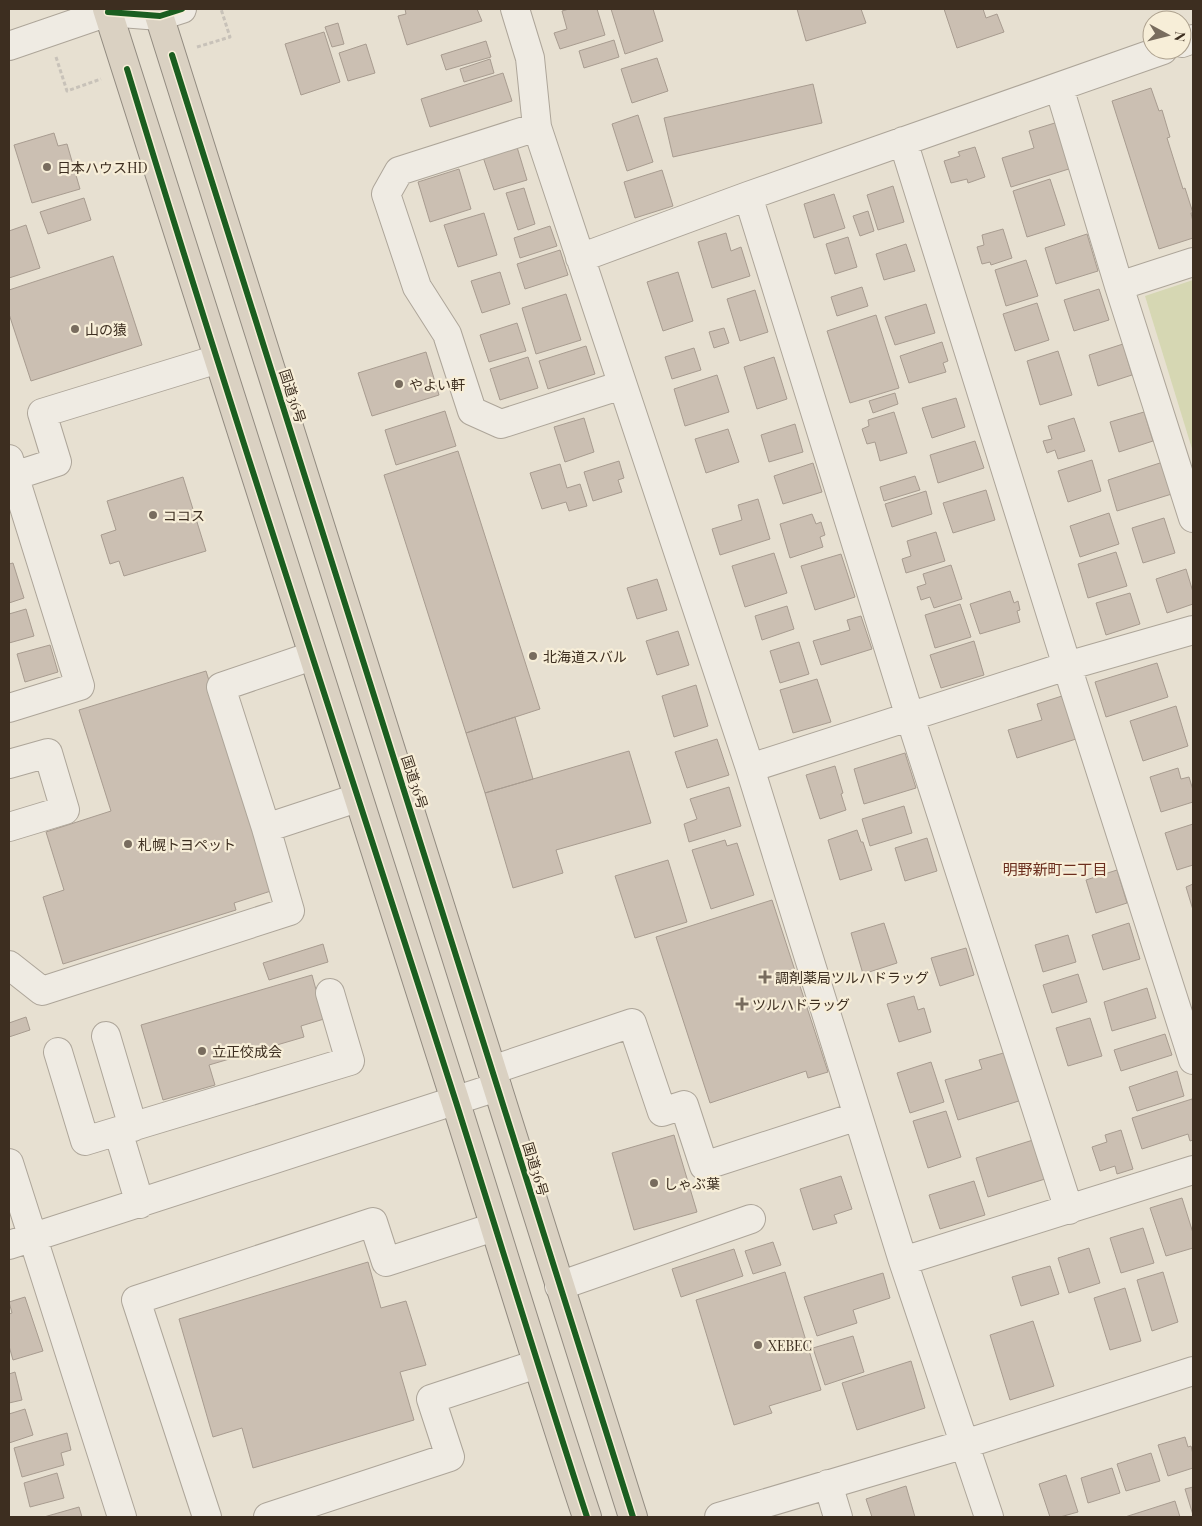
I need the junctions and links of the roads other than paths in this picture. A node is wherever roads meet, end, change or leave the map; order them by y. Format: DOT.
graph roads {
  1 [pos="515,9"];
  2 [pos="110,10"];
  3 [pos="166,11"];
  4 [pos="9,46"];
  5 [pos="1142,57"];
  6 [pos="1059,87"];
  7 [pos="537,127"];
  8 [pos="903,141"];
  9 [pos="748,196"];
  10 [pos="580,258"];
  11 [pos="1193,262"];
  12 [pos="1119,286"];
  13 [pos="218,359"];
  14 [pos="622,385"];
  15 [pos="12,467"];
  16 [pos="1193,518"];
  17 [pos="1193,630"];
  18 [pos="312,656"];
  19 [pos="1067,666"];
  20 [pos="9,708"];
  21 [pos="910,716"];
  22 [pos="9,764"];
  23 [pos="750,768"];
  24 [pos="357,798"];
  25 [pos="9,827"];
  26 [pos="266,828"];
  27 [pos="9,965"];
  28 [pos="330,993"];
  29 [pos="106,1036"];
  30 [pos="58,1052"];
  31 [pos="1193,1060"];
  32 [pos="495,1078"];
  33 [pos="455,1101"];
  34 [pos="858,1116"];
  35 [pos="126,1129"];
  36 [pos="9,1163"];
  37 [pos="1193,1170"];
  38 [pos="140,1204"];
  39 [pos="1069,1210"];
  40 [pos="750,1219"];
  41 [pos="494,1227"];
  42 [pos="20,1242"];
  43 [pos="903,1261"];
  44 [pos="559,1286"];
  45 [pos="537,1364"];
  46 [pos="1193,1371"];
  47 [pos="965,1444"];
  48 [pos="828,1484"];
  49 [pos="280,1515"];
  50 [pos="122,1517"];
  51 [pos="207,1517"];
  52 [pos="587,1517"];
  53 [pos="634,1517"];
  54 [pos="719,1517"];
  55 [pos="838,1517"];
  56 [pos="988,1517"];
  1 -- 7 [label="street"];
  2 -- 3 [label="street"];
  2 -- 4 [label="street"];
  2 -- 13 [label="highway"];
  3 -- 32 [label="highway, 国道36号"];
  5 -- 6 [label="street"];
  6 -- 8 [label="street"];
  6 -- 12 [label="street"];
  7 -- 10 [label="street"];
  7 -- 14 [label="street"];
  8 -- 9 [label="street"];
  8 -- 19 [label="street"];
  9 -- 10 [label="street"];
  9 -- 21 [label="street"];
  10 -- 14 [label="street"];
  11 -- 12 [label="street"];
  12 -- 16 [label="street"];
  13 -- 15 [label="street"];
  13 -- 18 [label="highway"];
  14 -- 23 [label="street"];
  15 -- 20 [label="street"];
  17 -- 19 [label="street"];
  18 -- 24 [label="highway"];
  18 -- 26 [label="street"];
  19 -- 21 [label="street"];
  19 -- 31 [label="street"];
  21 -- 23 [label="street"];
  21 -- 39 [label="street"];
  22 -- 25 [label="street"];
  23 -- 34 [label="street"];
  24 -- 26 [label="street"];
  24 -- 33 [label="highway"];
  26 -- 27 [label="street"];
  28 -- 35 [label="street"];
  29 -- 35 [label="street"];
  30 -- 35 [label="street"];
  32 -- 33 [label="street"];
  32 -- 34 [label="street"];
  32 -- 44 [label="highway, 国道36号"];
  33 -- 38 [label="street"];
  33 -- 41 [label="highway"];
  34 -- 43 [label="street"];
  35 -- 38 [label="street"];
  36 -- 42 [label="street"];
  37 -- 39 [label="street"];
  38 -- 42 [label="street"];
  39 -- 43 [label="street"];
  40 -- 44 [label="street"];
  41 -- 45 [label="highway"];
  41 -- 51 [label="street"];
  42 -- 50 [label="street"];
  43 -- 47 [label="street"];
  44 -- 53 [label="highway, 国道36号"];
  45 -- 49 [label="street"];
  45 -- 52 [label="highway"];
  46 -- 47 [label="street"];
  47 -- 48 [label="street"];
  47 -- 56 [label="street"];
  48 -- 54 [label="street"];
  48 -- 55 [label="street"];
}
